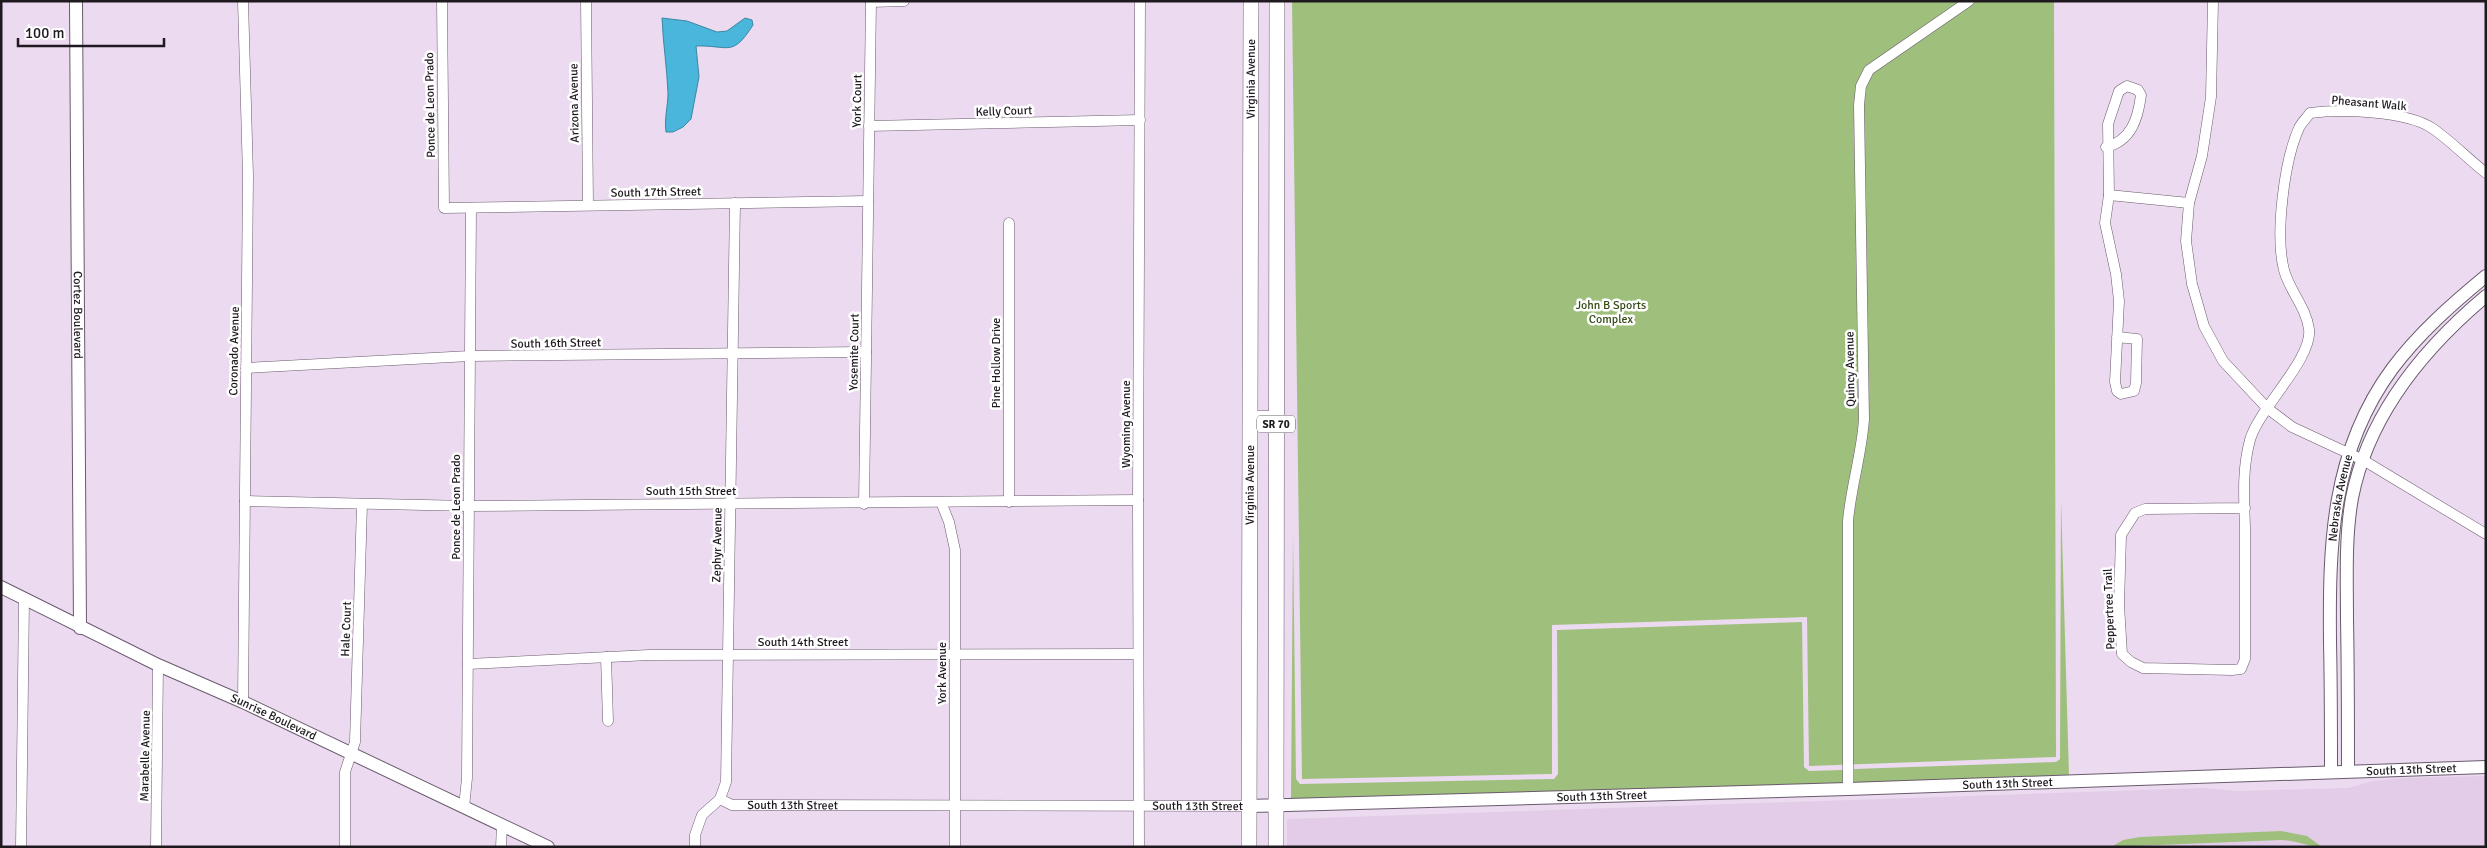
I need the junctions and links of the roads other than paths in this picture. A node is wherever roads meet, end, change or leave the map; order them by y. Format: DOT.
graph roads {
  1 [pos="76,1"];
  2 [pos="243,1"];
  3 [pos="442,1"];
  4 [pos="586,1"];
  5 [pos="904,1"];
  6 [pos="1140,1"];
  7 [pos="1251,1"];
  8 [pos="1277,1"];
  9 [pos="1968,1"];
  10 [pos="2212,1"];
  11 [pos="872,2"];
  12 [pos="1140,120"];
  13 [pos="869,126"];
  14 [pos="2106,147"];
  15 [pos="2486,173"];
  16 [pos="2109,195"];
  17 [pos="868,201"];
  18 [pos="735,203"];
  19 [pos="2189,203"];
  20 [pos="588,205"];
  21 [pos="444,208"];
  22 [pos="471,208"];
  23 [pos="1008,223"];
  24 [pos="2486,276"];
  25 [pos="2486,296"];
  26 [pos="2117,337"];
  27 [pos="866,352"];
  28 [pos="733,353"];
  29 [pos="470,356"];
  30 [pos="246,368"];
  31 [pos="2267,408"];
  32 [pos="1250,416"];
  33 [pos="1276,416"];
  34 [pos="2348,453"];
  35 [pos="2363,460"];
  36 [pos="1138,500"];
  37 [pos="245,502"];
  38 [pos="940,502"];
  39 [pos="1009,502"];
  40 [pos="730,503"];
  41 [pos="362,504"];
  42 [pos="864,504"];
  43 [pos="469,506"];
  44 [pos="2244,508"];
  45 [pos="2486,534"];
  46 [pos="2330,579"];
  47 [pos="2347,579"];
  48 [pos="1,587"];
  49 [pos="24,599"];
  50 [pos="80,628"];
  51 [pos="728,654"];
  52 [pos="955,654"];
  53 [pos="1138,654"];
  54 [pos="606,657"];
  55 [pos="468,664"];
  56 [pos="158,665"];
  57 [pos="2331,686"];
  58 [pos="2348,686"];
  59 [pos="243,702"];
  60 [pos="608,721"];
  61 [pos="352,754"];
  62 [pos="2486,767"];
  63 [pos="2331,771"];
  64 [pos="2348,771"];
  65 [pos="1848,789"];
  66 [pos="720,799"];
  67 [pos="1276,805"];
  68 [pos="1139,806"];
  69 [pos="1250,806"];
  70 [pos="464,807"];
  71 [pos="956,807"];
  72 [pos="502,825"];
  73 [pos="21,847"];
  74 [pos="156,847"];
  75 [pos="345,847"];
  76 [pos="501,847"];
  77 [pos="548,847"];
  78 [pos="694,847"];
  79 [pos="955,847"];
  80 [pos="1139,847"];
  81 [pos="1249,847"];
  82 [pos="1276,847"];
  1 -- 50 [label="street, Cortez Boulevard"];
  2 -- 30 [label="street, Coronado Avenue"];
  3 -- 21 [label="street, Ponce de Leon Prado"];
  4 -- 20 [label="street, Arizona Avenue"];
  5 -- 11 [label="street"];
  6 -- 12 [label="street, Wyoming Avenue"];
  7 -- 32 [label="main road, Virginia Avenue / SR 70"];
  8 -- 33 [label="main road, Virginia Avenue / SR 70"];
  9 -- 65 [label="street, Quincy Avenue"];
  10 -- 19 [label="street"];
  11 -- 13 [label="street, York Court"];
  12 -- 13 [label="street, Kelly Court"];
  12 -- 36 [label="street, Wyoming Avenue"];
  13 -- 17 [label="street, York Court"];
  14 -- 14 [label="street"];
  14 -- 16 [label="street"];
  15 -- 31 [label="street, Pheasant Walk"];
  16 -- 19 [label="street"];
  16 -- 26 [label="street"];
  17 -- 18 [label="street, South 17th Street"];
  17 -- 27 [label="street, Yosemite Court"];
  18 -- 20 [label="street, South 17th Street"];
  18 -- 28 [label="street, Zephyr Avenue"];
  19 -- 31 [label="street"];
  20 -- 22 [label="street, South 17th Street"];
  21 -- 22 [label="street, South 17th Street"];
  22 -- 29 [label="street, Ponce de Leon Prado"];
  23 -- 39 [label="street, Pine Hollow Drive"];
  24 -- 34 [label="street, Nebraska Avenue"];
  25 -- 35 [label="street, Nebraska Avenue"];
  26 -- 26 [label="street"];
  27 -- 28 [label="street, South 16th Street"];
  27 -- 42 [label="street, Yosemite Court"];
  28 -- 29 [label="street, South 16th Street"];
  28 -- 40 [label="street, Zephyr Avenue"];
  29 -- 30 [label="street, South 16th Street"];
  29 -- 43 [label="street, Ponce de Leon Prado"];
  30 -- 37 [label="street, Coronado Avenue"];
  31 -- 34 [label="street"];
  31 -- 44 [label="street, Peppertree Trail"];
  32 -- 33 [label="street"];
  32 -- 69 [label="main road, Virginia Avenue / SR 70"];
  33 -- 67 [label="main road, Virginia Avenue / SR 70"];
  34 -- 35 [label="street"];
  34 -- 46 [label="street, Nebraska Avenue"];
  35 -- 45 [label="street"];
  35 -- 47 [label="street, Nebraska Avenue"];
  36 -- 39 [label="street, South 15th Street"];
  36 -- 53 [label="street, Wyoming Avenue"];
  37 -- 41 [label="street, South 15th Street"];
  37 -- 59 [label="street, Coronado Avenue"];
  38 -- 39 [label="street, South 15th Street"];
  38 -- 42 [label="street, South 15th Street"];
  38 -- 52 [label="street, York Avenue"];
  40 -- 42 [label="street, South 15th Street"];
  40 -- 43 [label="street, South 15th Street"];
  40 -- 51 [label="street, Zephyr Avenue"];
  41 -- 43 [label="street, South 15th Street"];
  41 -- 61 [label="street, Hale Court"];
  43 -- 55 [label="street, Ponce de Leon Prado"];
  44 -- 44 [label="street, Peppertree Trail"];
  46 -- 47 [label="street"];
  46 -- 57 [label="street, Nebraska Avenue"];
  47 -- 58 [label="street, Nebraska Avenue"];
  48 -- 49 [label="street, Sunrise Boulevard"];
  49 -- 50 [label="street, Sunrise Boulevard"];
  49 -- 73 [label="street"];
  50 -- 56 [label="street, Sunrise Boulevard"];
  51 -- 52 [label="street, South 14th Street"];
  51 -- 54 [label="street, South 14th Street"];
  51 -- 66 [label="street, Zephyr Avenue"];
  52 -- 53 [label="street, South 14th Street"];
  52 -- 71 [label="street, York Avenue"];
  53 -- 68 [label="street, Wyoming Avenue"];
  54 -- 55 [label="street, South 14th Street"];
  54 -- 60 [label="street"];
  55 -- 70 [label="street, Ponce de Leon Prado"];
  56 -- 59 [label="street, Sunrise Boulevard"];
  56 -- 74 [label="street, Marabelle Avenue"];
  57 -- 58 [label="street"];
  57 -- 63 [label="street, Nebraska Avenue"];
  58 -- 64 [label="street, Nebraska Avenue"];
  59 -- 61 [label="street, Sunrise Boulevard"];
  61 -- 70 [label="street, Sunrise Boulevard"];
  61 -- 75 [label="street, Hale Court"];
  62 -- 64 [label="street, South 13th Street"];
  63 -- 64 [label="street, South 13th Street"];
  63 -- 65 [label="street, South 13th Street"];
  65 -- 67 [label="street, South 13th Street"];
  66 -- 71 [label="street, South 13th Street"];
  66 -- 78 [label="street"];
  67 -- 69 [label="street, South 13th Street"];
  67 -- 82 [label="main road, Virginia Avenue / SR 70"];
  68 -- 69 [label="street, South 13th Street"];
  68 -- 71 [label="street, South 13th Street"];
  68 -- 80 [label="street, Wyoming Avenue"];
  69 -- 81 [label="main road, Virginia Avenue / SR 70"];
  70 -- 72 [label="street, Sunrise Boulevard"];
  71 -- 79 [label="street, York Avenue"];
  72 -- 76 [label="street"];
  72 -- 77 [label="street, Sunrise Boulevard"];
}
